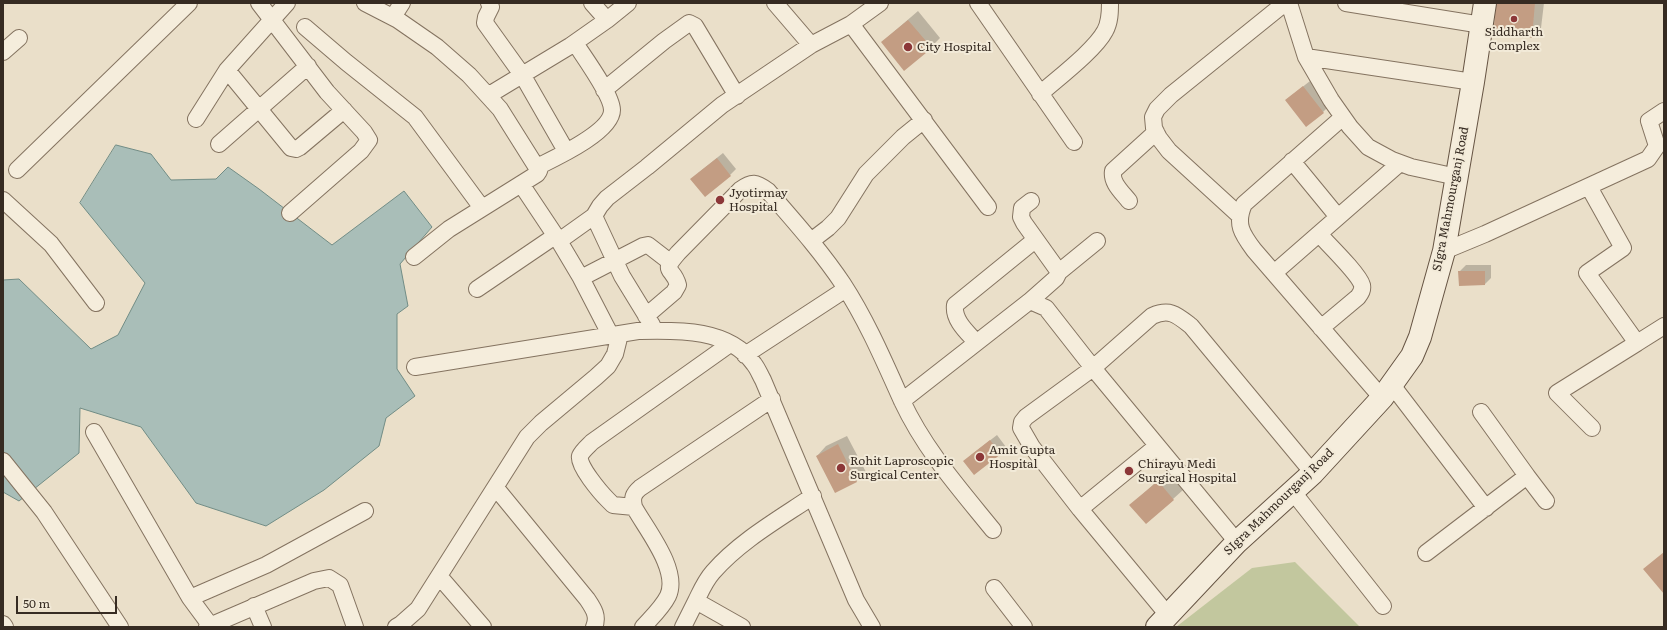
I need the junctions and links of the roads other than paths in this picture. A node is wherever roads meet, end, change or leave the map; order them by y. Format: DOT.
graph roads {
  1 [pos="189,3"];
  2 [pos="259,3"];
  3 [pos="288,3"];
  4 [pos="365,3"];
  5 [pos="402,3"];
  6 [pos="489,3"];
  7 [pos="592,3"];
  8 [pos="628,3"];
  9 [pos="775,3"];
  10 [pos="880,3"];
  11 [pos="978,3"];
  12 [pos="1110,3"];
  13 [pos="1285,3"];
  14 [pos="1289,3"];
  15 [pos="1346,3"];
  16 [pos="1485,3"];
  17 [pos="393,17"];
  18 [pos="607,20"];
  19 [pos="272,21"];
  20 [pos="851,24"];
  21 [pos="1482,25"];
  22 [pos="305,27"];
  23 [pos="19,38"];
  24 [pos="575,43"];
  25 [pos="811,45"];
  26 [pos="3,52"];
  27 [pos="1306,57"];
  28 [pos="308,66"];
  29 [pos="227,70"];
  30 [pos="523,76"];
  31 [pos="1473,82"];
  32 [pos="604,90"];
  33 [pos="1040,94"];
  34 [pos="489,95"];
  35 [pos="737,96"];
  36 [pos="258,109"];
  37 [pos="344,110"];
  38 [pos="1664,111"];
  39 [pos="1343,117"];
  40 [pos="196,119"];
  41 [pos="924,120"];
  42 [pos="1156,132"];
  43 [pos="1074,142"];
  44 [pos="219,144"];
  45 [pos="566,152"];
  46 [pos="1292,161"];
  47 [pos="1400,163"];
  48 [pos="538,167"];
  49 [pos="17,170"];
  50 [pos="1457,177"];
  51 [pos="521,184"];
  52 [pos="1589,187"];
  53 [pos="3,200"];
  54 [pos="1031,201"];
  55 [pos="1129,201"];
  56 [pos="988,207"];
  57 [pos="482,208"];
  58 [pos="290,213"];
  59 [pos="1239,215"];
  60 [pos="594,216"];
  61 [pos="1338,217"];
  62 [pos="1319,234"];
  63 [pos="557,238"];
  64 [pos="1035,240"];
  65 [pos="811,241"];
  66 [pos="1097,241"];
  67 [pos="1444,251"];
  68 [pos="414,256"];
  69 [pos="614,260"];
  70 [pos="670,262"];
  71 [pos="1059,272"];
  72 [pos="1274,273"];
  73 [pos="581,278"];
  74 [pos="846,288"];
  75 [pos="477,289"];
  76 [pos="1030,301"];
  77 [pos="96,303"];
  78 [pos="646,316"];
  79 [pos="1664,326"];
  80 [pos="1321,328"];
  81 [pos="656,331"];
  82 [pos="615,335"];
  83 [pos="976,342"];
  84 [pos="1637,343"];
  85 [pos="730,344"];
  86 [pos="745,355"];
  87 [pos="415,367"];
  88 [pos="1093,368"];
  89 [pos="1387,391"];
  90 [pos="772,399"];
  91 [pos="902,401"];
  92 [pos="1481,412"];
  93 [pos="1592,428"];
  94 [pos="94,432"];
  95 [pos="1157,446"];
  96 [pos="3,461"];
  97 [pos="1313,473"];
  98 [pos="1527,476"];
  99 [pos="496,488"];
  100 [pos="1293,492"];
  101 [pos="813,496"];
  102 [pos="1546,501"];
  103 [pos="634,507"];
  104 [pos="1486,508"];
  105 [pos="1080,509"];
  106 [pos="365,511"];
  107 [pos="993,530"];
  108 [pos="1237,542"];
  109 [pos="1426,553"];
  110 [pos="439,576"];
  111 [pos="994,588"];
  112 [pos="190,598"];
  113 [pos="696,601"];
  114 [pos="254,606"];
  115 [pos="1383,606"];
  116 [pos="1162,621"];
  117 [pos="3,624"];
  118 [pos="208,626"];
  119 [pos="5,627"];
  120 [pos="120,627"];
  121 [pos="263,627"];
  122 [pos="355,627"];
  123 [pos="396,627"];
  124 [pos="483,627"];
  125 [pos="594,627"];
  126 [pos="643,627"];
  127 [pos="683,627"];
  128 [pos="741,627"];
  129 [pos="872,627"];
  130 [pos="1024,627"];
  1 -- 49 [label="street"];
  2 -- 19 [label="street"];
  3 -- 19 [label="street"];
  4 -- 17 [label="street"];
  5 -- 17 [label="street"];
  6 -- 30 [label="street"];
  7 -- 18 [label="street"];
  8 -- 18 [label="street"];
  9 -- 25 [label="street"];
  10 -- 20 [label="street"];
  11 -- 33 [label="street"];
  12 -- 33 [label="street"];
  13 -- 42 [label="street"];
  14 -- 27 [label="street"];
  15 -- 21 [label="street"];
  16 -- 21 [label="street, SIgra Mahmourganj Road"];
  17 -- 34 [label="street"];
  18 -- 24 [label="street"];
  19 -- 28 [label="street"];
  19 -- 29 [label="street"];
  20 -- 25 [label="street"];
  20 -- 41 [label="street"];
  21 -- 31 [label="street, SIgra Mahmourganj Road"];
  22 -- 57 [label="street"];
  23 -- 26 [label="street"];
  24 -- 30 [label="street"];
  24 -- 32 [label="street"];
  25 -- 35 [label="street"];
  27 -- 31 [label="street"];
  27 -- 39 [label="street"];
  28 -- 36 [label="street"];
  28 -- 37 [label="street"];
  29 -- 36 [label="street"];
  29 -- 40 [label="street"];
  30 -- 34 [label="street"];
  30 -- 45 [label="street"];
  31 -- 50 [label="street, SIgra Mahmourganj Road"];
  32 -- 35 [label="street"];
  32 -- 45 [label="street"];
  33 -- 43 [label="street"];
  34 -- 48 [label="street"];
  35 -- 60 [label="street"];
  36 -- 37 [label="street"];
  36 -- 44 [label="street"];
  37 -- 58 [label="street"];
  38 -- 52 [label="street"];
  39 -- 46 [label="street"];
  39 -- 47 [label="street"];
  41 -- 56 [label="street"];
  41 -- 65 [label="street"];
  42 -- 55 [label="street"];
  42 -- 59 [label="street"];
  45 -- 48 [label="street"];
  46 -- 59 [label="street"];
  46 -- 61 [label="street"];
  47 -- 50 [label="street"];
  47 -- 61 [label="street"];
  48 -- 51 [label="street"];
  50 -- 67 [label="street, SIgra Mahmourganj Road"];
  51 -- 57 [label="street"];
  51 -- 63 [label="street"];
  52 -- 67 [label="street"];
  52 -- 84 [label="street"];
  53 -- 77 [label="street"];
  54 -- 64 [label="street"];
  57 -- 68 [label="street"];
  59 -- 72 [label="street"];
  60 -- 63 [label="street"];
  60 -- 69 [label="street"];
  61 -- 62 [label="street"];
  62 -- 72 [label="street"];
  62 -- 80 [label="street"];
  63 -- 73 [label="street"];
  63 -- 75 [label="street"];
  64 -- 71 [label="street"];
  64 -- 83 [label="street"];
  65 -- 70 [label="street"];
  65 -- 74 [label="street"];
  66 -- 71 [label="street"];
  67 -- 89 [label="street, SIgra Mahmourganj Road"];
  69 -- 70 [label="street"];
  69 -- 73 [label="street"];
  69 -- 78 [label="street"];
  70 -- 78 [label="street"];
  71 -- 76 [label="street"];
  72 -- 80 [label="street"];
  73 -- 82 [label="street"];
  74 -- 86 [label="street"];
  74 -- 91 [label="street"];
  76 -- 83 [label="street"];
  76 -- 88 [label="street"];
  78 -- 81 [label="street"];
  79 -- 84 [label="street"];
  80 -- 89 [label="street"];
  81 -- 82 [label="street"];
  81 -- 85 [label="street"];
  82 -- 87 [label="street"];
  82 -- 99 [label="street"];
  83 -- 91 [label="street"];
  84 -- 93 [label="street"];
  85 -- 86 [label="street"];
  85 -- 103 [label="street"];
  86 -- 90 [label="street"];
  88 -- 95 [label="street"];
  88 -- 97 [label="street"];
  88 -- 105 [label="street"];
  89 -- 97 [label="street, SIgra Mahmourganj Road"];
  89 -- 104 [label="street"];
  90 -- 101 [label="street"];
  90 -- 103 [label="street"];
  91 -- 107 [label="street"];
  92 -- 98 [label="street"];
  94 -- 112 [label="street"];
  95 -- 105 [label="street"];
  95 -- 108 [label="street"];
  96 -- 120 [label="street"];
  97 -- 100 [label="street, SIgra Mahmourganj Road"];
  98 -- 102 [label="street"];
  98 -- 104 [label="street"];
  99 -- 110 [label="street"];
  99 -- 125 [label="street"];
  100 -- 108 [label="street, SIgra Mahmourganj Road"];
  100 -- 115 [label="street"];
  101 -- 113 [label="street"];
  101 -- 129 [label="street"];
  103 -- 126 [label="street"];
  104 -- 109 [label="street"];
  105 -- 116 [label="street"];
  106 -- 112 [label="street"];
  108 -- 116 [label="street, SIgra Mahmourganj Road"];
  110 -- 123 [label="street"];
  110 -- 124 [label="street"];
  111 -- 130 [label="street"];
  112 -- 118 [label="street"];
  113 -- 127 [label="street"];
  113 -- 128 [label="street"];
  114 -- 118 [label="street"];
  114 -- 121 [label="street"];
  114 -- 122 [label="street"];
  117 -- 119 [label="street"];
}
